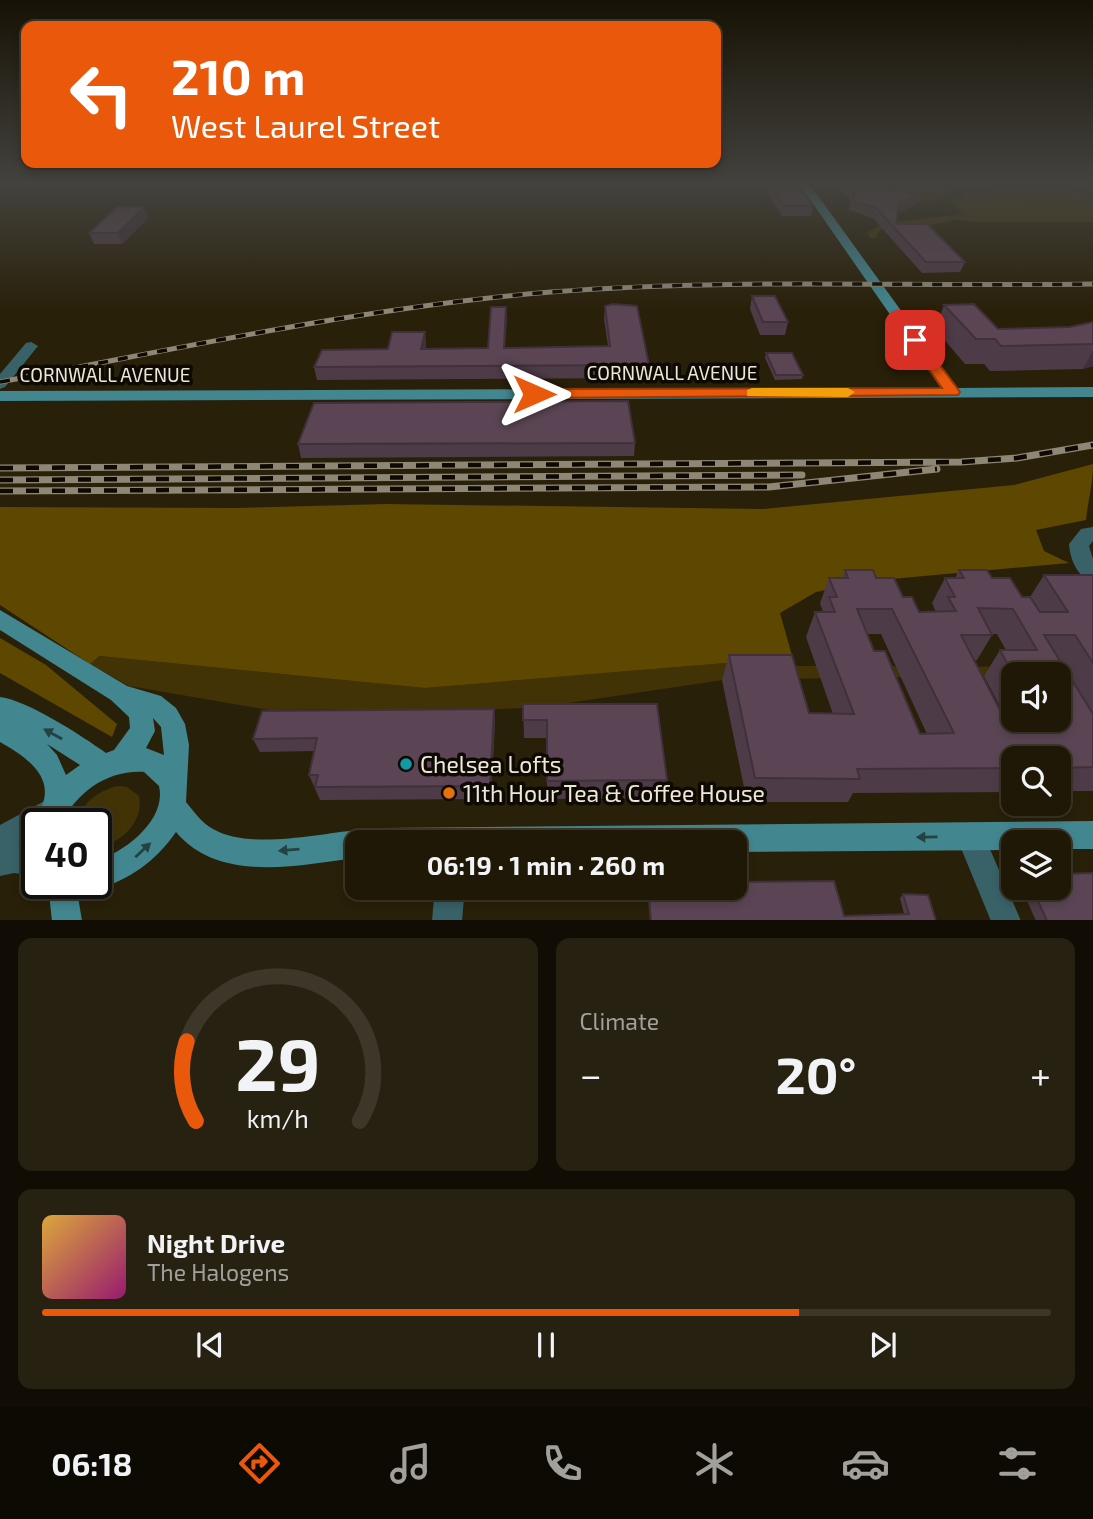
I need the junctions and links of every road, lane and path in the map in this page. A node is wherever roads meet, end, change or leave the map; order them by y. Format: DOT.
graph roads {
  1 [pos="834,225"];
  2 [pos="31,346"];
  3 [pos="0,384"];
  4 [pos="953,392"];
  5 [pos="1093,392"];
  6 [pos="0,396"];
  7 [pos="1090,534"];
  8 [pos="1093,574"];
  9 [pos="0,619"];
  10 [pos="119,693"];
  11 [pos="0,708"];
  12 [pos="0,729"];
  13 [pos="112,763"];
  14 [pos="172,797"];
  15 [pos="52,808"];
  16 [pos="56,808"];
  17 [pos="21,829"];
  18 [pos="1093,835"];
  19 [pos="970,836"];
  20 [pos="747,838"];
  21 [pos="0,840"];
  22 [pos="345,845"];
  23 [pos="21,860"];
  24 [pos="0,862"];
  25 [pos="112,869"];
  26 [pos="64,899"];
  27 [pos="449,900"];
  28 [pos="67,920"];
  29 [pos="447,920"];
  30 [pos="1006,920"];
  1 -- 4 [label="street"];
  2 -- 3 [label="street"];
  4 -- 5 [label="street, CORNWALL AVENUE"];
  4 -- 6 [label="street, CORNWALL AVENUE"];
  7 -- 8 [label="street"];
  9 -- 10 [label="street"];
  10 -- 13 [label="street"];
  10 -- 14 [label="street"];
  13 -- 11 [label="street, one-way"];
  12 -- 15 [label="street"];
  13 -- 14 [label="street"];
  13 -- 16 [label="street"];
  22 -- 14 [label="street, one-way"];
  25 -- 14 [label="street, one-way"];
  17 -- 21 [label="street"];
  18 -- 19 [label="street"];
  19 -- 20 [label="street, one-way"];
  19 -- 30 [label="street"];
  23 -- 24 [label="street"];
  26 -- 28 [label="street"];
  27 -- 29 [label="street"];
}
